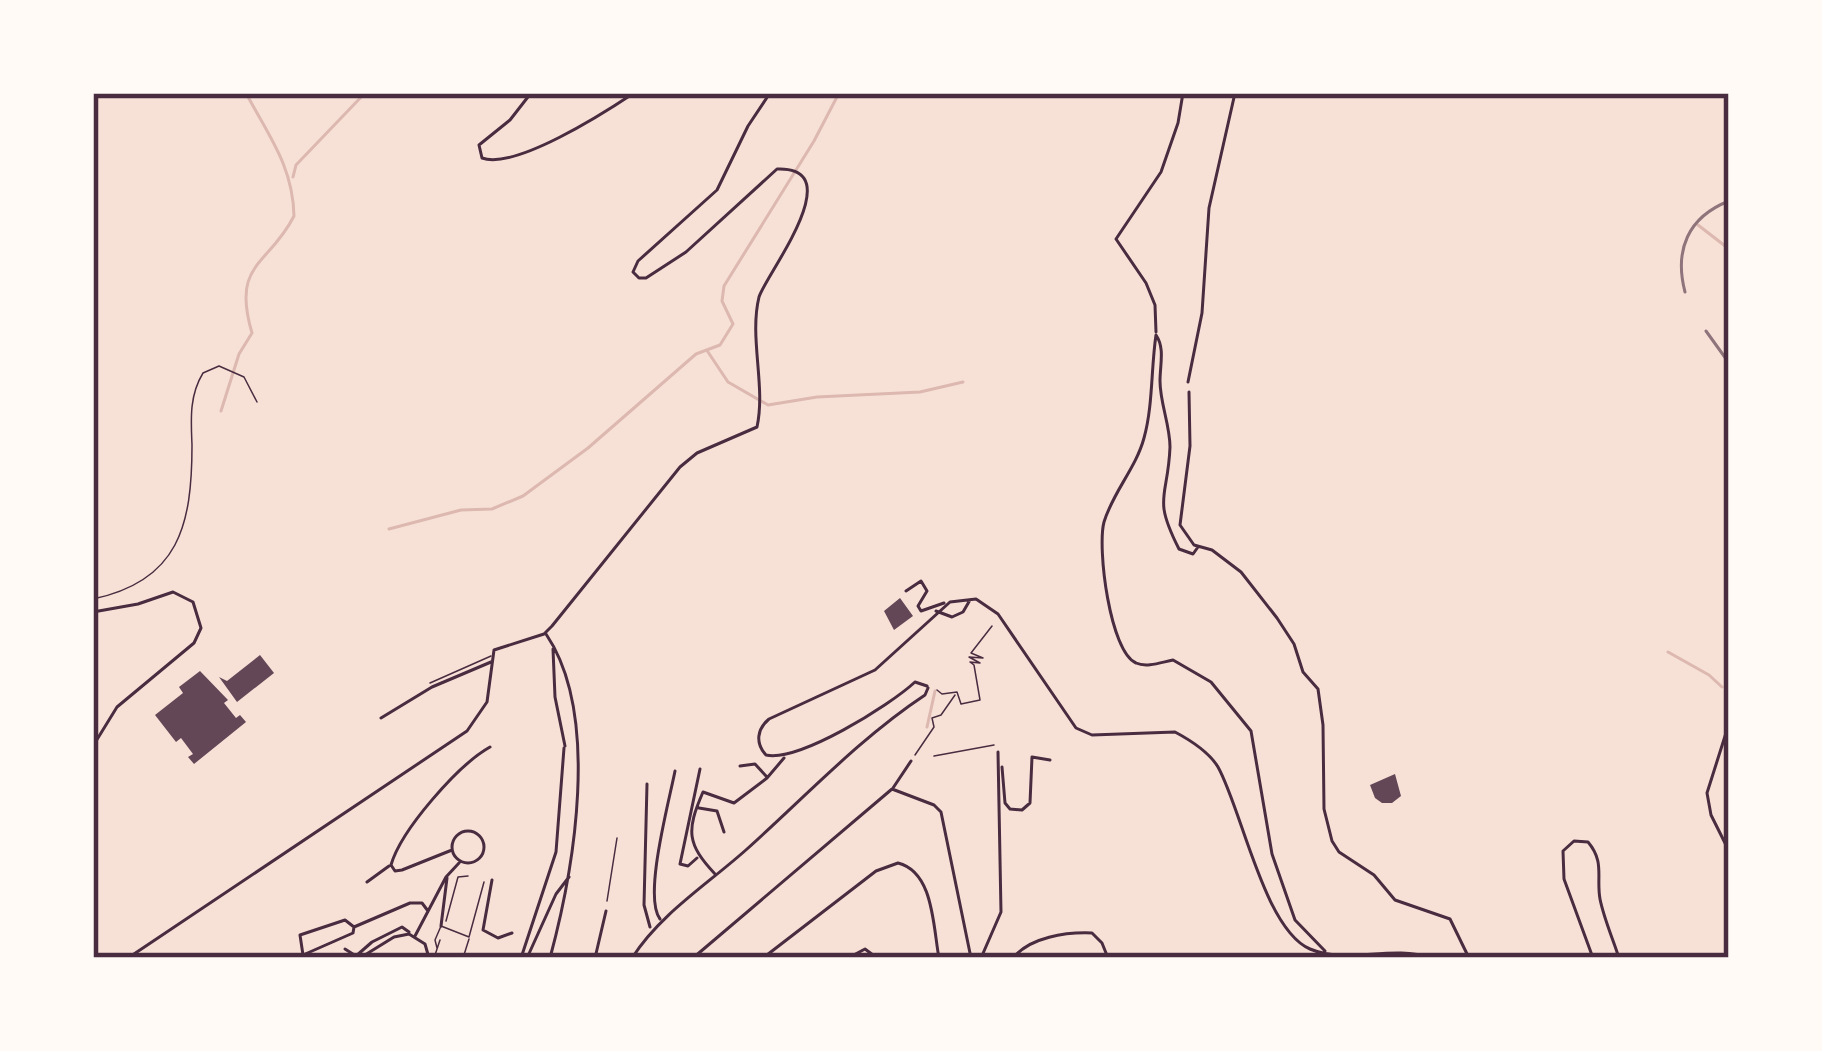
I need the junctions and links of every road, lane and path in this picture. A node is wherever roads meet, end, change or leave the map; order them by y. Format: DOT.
graph roads {
  1 [pos="531,93"];
  2 [pos="634,93"];
  3 [pos="770,93"];
  4 [pos="1183,93"];
  5 [pos="1235,93"];
  6 [pos="1156,335"];
  7 [pos="1189,382"];
  8 [pos="1189,392"];
  9 [pos="257,402"];
  10 [pos="1198,548"];
  11 [pos="906,591"];
  12 [pos="970,598"];
  13 [pos="93,599"];
  14 [pos="945,605"];
  15 [pos="93,611"];
  16 [pos="936,611"];
  17 [pos="992,626"];
  18 [pos="544,634"];
  19 [pos="553,647"];
  20 [pos="491,659"];
  21 [pos="430,683"];
  22 [pos="1729,688"];
  23 [pos="928,689"];
  24 [pos="957,692"];
  25 [pos="381,718"];
  26 [pos="93,746"];
  27 [pos="490,747"];
  28 [pos="998,748"];
  29 [pos="784,756"];
  30 [pos="934,756"];
  31 [pos="1050,760"];
  32 [pos="911,761"];
  33 [pos="740,766"];
  34 [pos="1000,767"];
  35 [pos="700,769"];
  36 [pos="675,771"];
  37 [pos="767,778"];
  38 [pos="647,784"];
  39 [pos="892,789"];
  40 [pos="698,808"];
  41 [pos="488,832"];
  42 [pos="724,832"];
  43 [pos="617,838"];
  44 [pos="483,841"];
  45 [pos="452,850"];
  46 [pos="1729,851"];
  47 [pos="699,857"];
  48 [pos="460,861"];
  49 [pos="391,865"];
  50 [pos="468,876"];
  51 [pos="716,876"];
  52 [pos="446,877"];
  53 [pos="571,877"];
  54 [pos="492,880"];
  55 [pos="367,882"];
  56 [pos="484,882"];
  57 [pos="428,911"];
  58 [pos="605,911"];
  59 [pos="662,920"];
  60 [pos="441,924"];
  61 [pos="354,927"];
  62 [pos="651,928"];
  63 [pos="512,933"];
  64 [pos="412,935"];
  65 [pos="469,937"];
  66 [pos="440,940"];
  67 [pos="437,948"];
  68 [pos="345,949"];
  69 [pos="1326,952"];
  70 [pos="128,958"];
  71 [pos="360,958"];
  72 [pos="432,958"];
  73 [pos="463,958"];
  74 [pos="524,958"];
  75 [pos="550,958"];
  76 [pos="595,958"];
  77 [pos="632,958"];
  78 [pos="693,958"];
  79 [pos="763,958"];
  80 [pos="848,958"];
  81 [pos="877,958"];
  82 [pos="940,958"];
  83 [pos="970,958"];
  84 [pos="981,958"];
  85 [pos="1013,958"];
  86 [pos="1108,958"];
  87 [pos="1431,958"];
  88 [pos="1468,958"];
  89 [pos="1593,958"];
  90 [pos="1619,958"];
  1 -- 2 [label="street"];
  3 -- 18 [label="street"];
  4 -- 6 [label="street"];
  5 -- 7 [label="street"];
  6 -- 10 [label="street"];
  6 -- 69 [label="street"];
  8 -- 10 [label="street"];
  9 -- 13 [label="lane"];
  10 -- 88 [label="street"];
  11 -- 14 [label="street"];
  12 -- 14 [label="street"];
  12 -- 16 [label="street"];
  12 -- 69 [label="street"];
  14 -- 16 [label="street"];
  15 -- 26 [label="street"];
  16 -- 29 [label="street"];
  17 -- 24 [label="path"];
  18 -- 19 [label="street"];
  18 -- 20 [label="street"];
  19 -- 53 [label="street"];
  19 -- 74 [label="street"];
  20 -- 21 [label="lane"];
  20 -- 25 [label="street"];
  20 -- 70 [label="street"];
  22 -- 46 [label="street"];
  23 -- 24 [label="path"];
  23 -- 29 [label="street"];
  23 -- 51 [label="street"];
  24 -- 32 [label="path"];
  27 -- 49 [label="street"];
  28 -- 30 [label="path"];
  28 -- 34 [label="street"];
  29 -- 37 [label="street"];
  31 -- 34 [label="street"];
  32 -- 39 [label="street"];
  33 -- 37 [label="street"];
  34 -- 84 [label="street"];
  35 -- 47 [label="street"];
  36 -- 59 [label="street"];
  37 -- 40 [label="street"];
  38 -- 62 [label="street"];
  39 -- 78 [label="street"];
  39 -- 83 [label="street"];
  40 -- 42 [label="street"];
  40 -- 47 [label="street"];
  41 -- 44 [label="street"];
  43 -- 58 [label="path"];
  44 -- 45 [label="street"];
  44 -- 48 [label="street"];
  45 -- 48 [label="street"];
  45 -- 49 [label="street"];
  47 -- 51 [label="street"];
  48 -- 52 [label="street"];
  49 -- 55 [label="street"];
  50 -- 60 [label="lane"];
  51 -- 59 [label="street"];
  52 -- 57 [label="street"];
  52 -- 60 [label="street"];
  53 -- 74 [label="street"];
  53 -- 75 [label="street"];
  54 -- 63 [label="street"];
  56 -- 65 [label="lane"];
  57 -- 61 [label="street"];
  57 -- 64 [label="street"];
  58 -- 76 [label="street"];
  59 -- 62 [label="street"];
  60 -- 65 [label="lane"];
  60 -- 67 [label="lane"];
  61 -- 61 [label="street"];
  62 -- 77 [label="street"];
  64 -- 68 [label="street"];
  64 -- 71 [label="street"];
  64 -- 72 [label="street"];
  65 -- 73 [label="lane"];
  66 -- 67 [label="lane"];
  67 -- 72 [label="lane"];
  69 -- 87 [label="street"];
  79 -- 82 [label="street"];
  80 -- 81 [label="street"];
  85 -- 86 [label="street"];
  89 -- 90 [label="street"];
}
